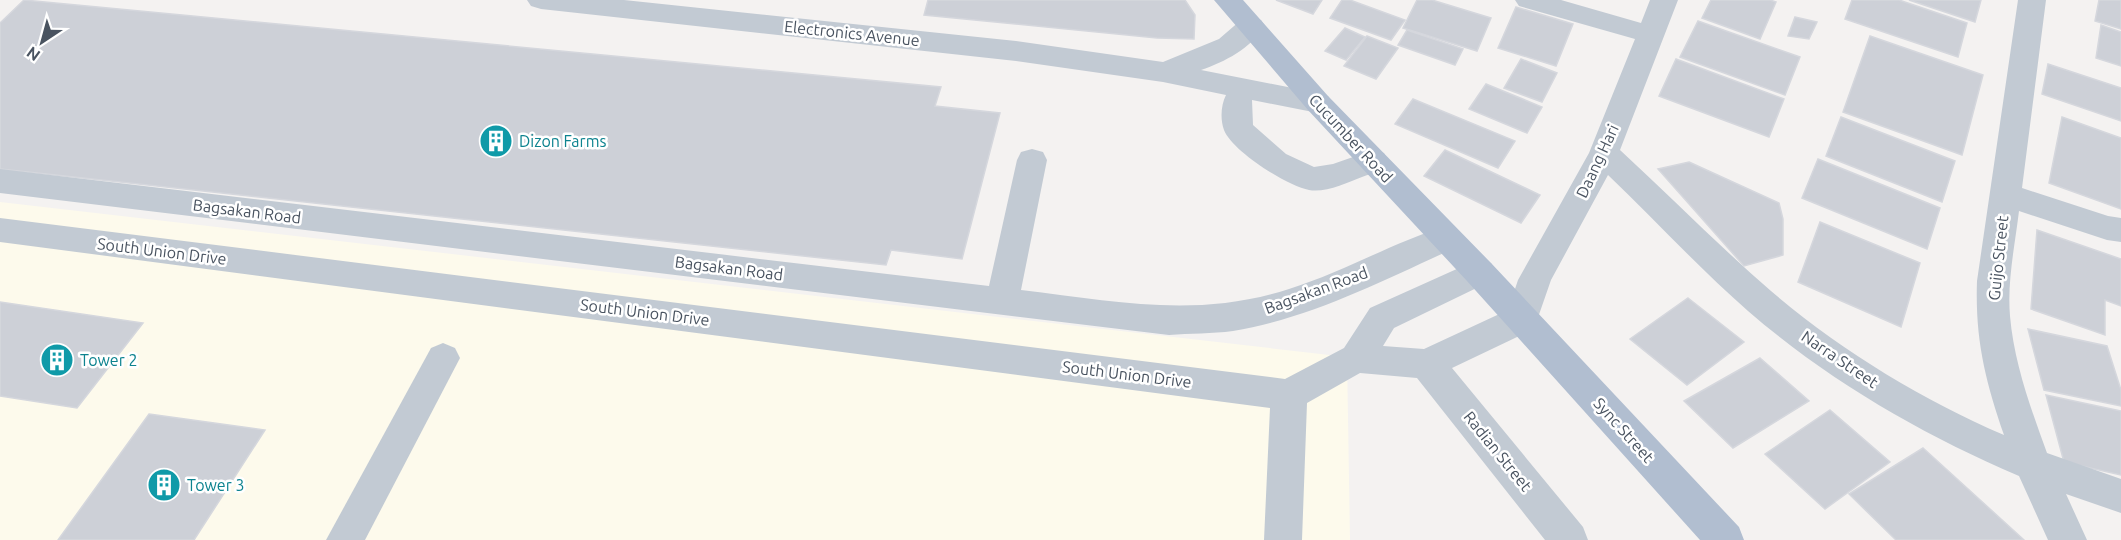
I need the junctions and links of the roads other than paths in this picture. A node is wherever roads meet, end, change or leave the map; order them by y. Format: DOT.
graph roads {
  1 [pos="551,0"];
  2 [pos="1228,0"];
  3 [pos="1529,0"];
  4 [pos="1664,0"];
  5 [pos="2032,0"];
  6 [pos="1251,26"];
  7 [pos="1649,34"];
  8 [pos="1162,72"];
  9 [pos="1243,88"];
  10 [pos="1318,103"];
  11 [pos="1604,153"];
  12 [pos="1032,160"];
  13 [pos="1373,161"];
  14 [pos="0,181"];
  15 [pos="2005,194"];
  16 [pos="0,230"];
  17 [pos="2121,230"];
  18 [pos="1446,238"];
  19 [pos="1479,272"];
  20 [pos="1002,301"];
  21 [pos="1522,319"];
  22 [pos="443,358"];
  23 [pos="1356,358"];
  24 [pos="1427,364"];
  25 [pos="1289,395"];
  26 [pos="2032,465"];
  27 [pos="2121,496"];
  28 [pos="345,540"];
  29 [pos="1283,540"];
  30 [pos="1569,540"];
  31 [pos="1725,540"];
  32 [pos="2068,540"];
  1 -- 8 [label="street, Electronics Avenue"];
  2 -- 6 [label="main road, Cucumber Road"];
  3 -- 7 [label="street"];
  4 -- 7 [label="street, Daang Hari"];
  5 -- 15 [label="street, Guijo Street"];
  6 -- 8 [label="street, Electronics Avenue"];
  6 -- 10 [label="main road, Cucumber Road"];
  7 -- 11 [label="street, Daang Hari"];
  8 -- 9 [label="street, Electronics Avenue"];
  9 -- 10 [label="street, Electronics Avenue"];
  9 -- 13 [label="street"];
  10 -- 13 [label="main road, Cucumber Road"];
  11 -- 21 [label="street, Daang Hari"];
  11 -- 26 [label="street, Narra Street"];
  12 -- 20 [label="street"];
  13 -- 18 [label="main road, Cucumber Road"];
  14 -- 20 [label="street, Bagsakan Road"];
  15 -- 17 [label="street"];
  15 -- 26 [label="street, Guijo Street"];
  16 -- 25 [label="street, South Union Drive"];
  18 -- 19 [label="main road, Cucumber Road"];
  18 -- 20 [label="street, Bagsakan Road"];
  19 -- 21 [label="main road, Sync Street"];
  19 -- 23 [label="street"];
  21 -- 24 [label="street"];
  21 -- 31 [label="main road, Sync Street"];
  22 -- 28 [label="street"];
  23 -- 24 [label="street"];
  23 -- 25 [label="street"];
  24 -- 30 [label="street, Radian Street"];
  25 -- 29 [label="street"];
  26 -- 27 [label="street, Narra Street"];
  26 -- 32 [label="street, Guijo Street"];
}
